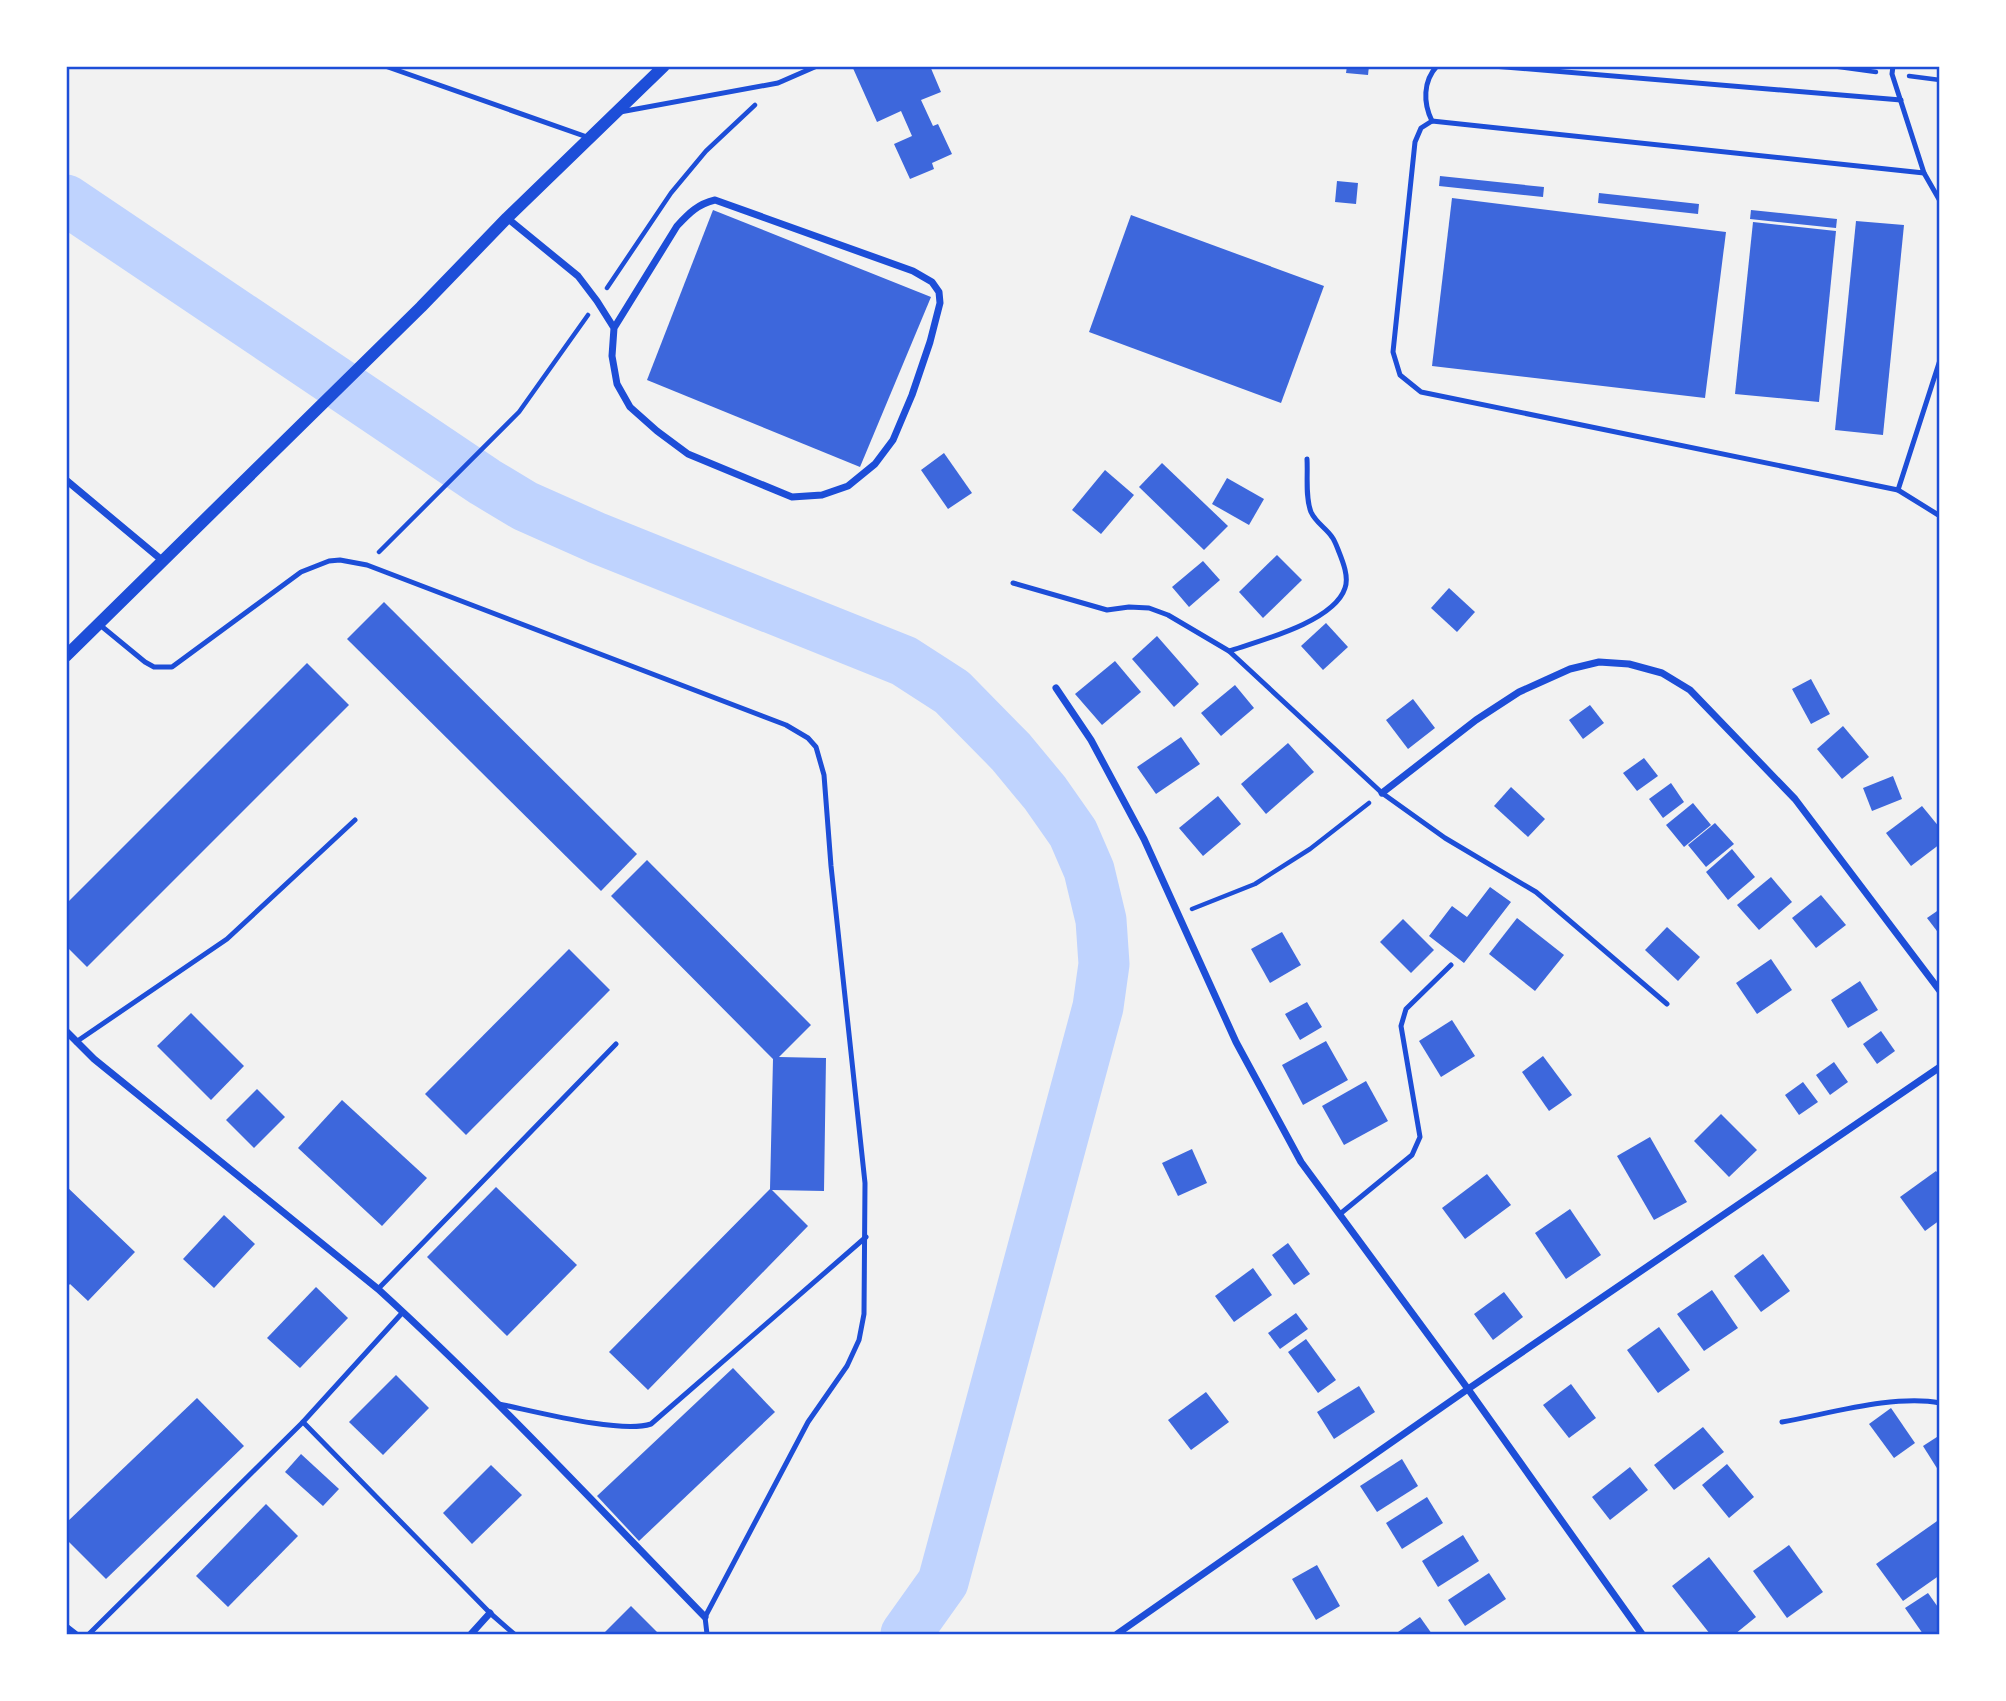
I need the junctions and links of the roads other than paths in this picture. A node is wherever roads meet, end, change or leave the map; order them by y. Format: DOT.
graph roads {
  1 [pos="385,66"];
  2 [pos="664,66"];
  3 [pos="817,66"];
  4 [pos="1437,66"];
  5 [pos="1493,66"];
  6 [pos="1893,66"];
  7 [pos="1901,100"];
  8 [pos="614,113"];
  9 [pos="1432,121"];
  10 [pos="590,138"];
  11 [pos="1924,173"];
  12 [pos="1940,201"];
  13 [pos="507,218"];
  14 [pos="614,328"];
  15 [pos="1940,360"];
  16 [pos="1307,459"];
  17 [pos="66,480"];
  18 [pos="1898,490"];
  19 [pos="1940,516"];
  20 [pos="164,562"];
  21 [pos="1013,583"];
  22 [pos="100,625"];
  23 [pos="1229,651"];
  24 [pos="66,656"];
  25 [pos="1056,688"];
  26 [pos="1382,793"];
  27 [pos="355,820"];
  28 [pos="1451,965"];
  29 [pos="1940,991"];
  30 [pos="1667,1004"];
  31 [pos="66,1031"];
  32 [pos="76,1042"];
  33 [pos="616,1044"];
  34 [pos="1940,1067"];
  35 [pos="1340,1214"];
  36 [pos="866,1237"];
  37 [pos="378,1289"];
  38 [pos="402,1312"];
  39 [pos="1468,1389"];
  40 [pos="1940,1403"];
  41 [pos="499,1404"];
  42 [pos="303,1422"];
  43 [pos="1782,1422"];
  44 [pos="490,1614"];
  45 [pos="705,1617"];
  46 [pos="66,1627"];
  47 [pos="75,1634"];
  48 [pos="89,1634"];
  49 [pos="471,1634"];
  50 [pos="514,1634"];
  51 [pos="707,1634"];
  52 [pos="1117,1634"];
  53 [pos="1642,1634"];
  1 -- 10 [label="lane"];
  2 -- 8 [label="street"];
  3 -- 8 [label="lane"];
  4 -- 9 [label="lane"];
  5 -- 7 [label="lane"];
  6 -- 7 [label="lane"];
  7 -- 11 [label="lane"];
  8 -- 10 [label="street"];
  9 -- 11 [label="lane"];
  9 -- 18 [label="lane"];
  10 -- 13 [label="street"];
  11 -- 12 [label="lane"];
  13 -- 14 [label="street"];
  13 -- 20 [label="street"];
  14 -- 14 [label="street"];
  15 -- 18 [label="lane"];
  16 -- 23 [label="lane"];
  17 -- 20 [label="street"];
  18 -- 19 [label="lane"];
  20 -- 22 [label="street"];
  21 -- 23 [label="lane"];
  22 -- 24 [label="street"];
  22 -- 36 [label="lane"];
  23 -- 26 [label="lane"];
  25 -- 35 [label="street"];
  26 -- 29 [label="street"];
  26 -- 30 [label="lane"];
  27 -- 32 [label="lane"];
  28 -- 35 [label="lane"];
  31 -- 32 [label="street"];
  32 -- 37 [label="street"];
  33 -- 37 [label="lane"];
  34 -- 39 [label="street"];
  35 -- 39 [label="street"];
  36 -- 41 [label="lane"];
  36 -- 45 [label="lane"];
  37 -- 38 [label="street"];
  38 -- 41 [label="street"];
  38 -- 42 [label="lane"];
  39 -- 52 [label="street"];
  39 -- 53 [label="street"];
  40 -- 43 [label="lane"];
  41 -- 45 [label="street"];
  42 -- 44 [label="lane"];
  42 -- 48 [label="lane"];
  44 -- 49 [label="street"];
  44 -- 50 [label="lane"];
  45 -- 51 [label="lane"];
  46 -- 47 [label="street"];
}
